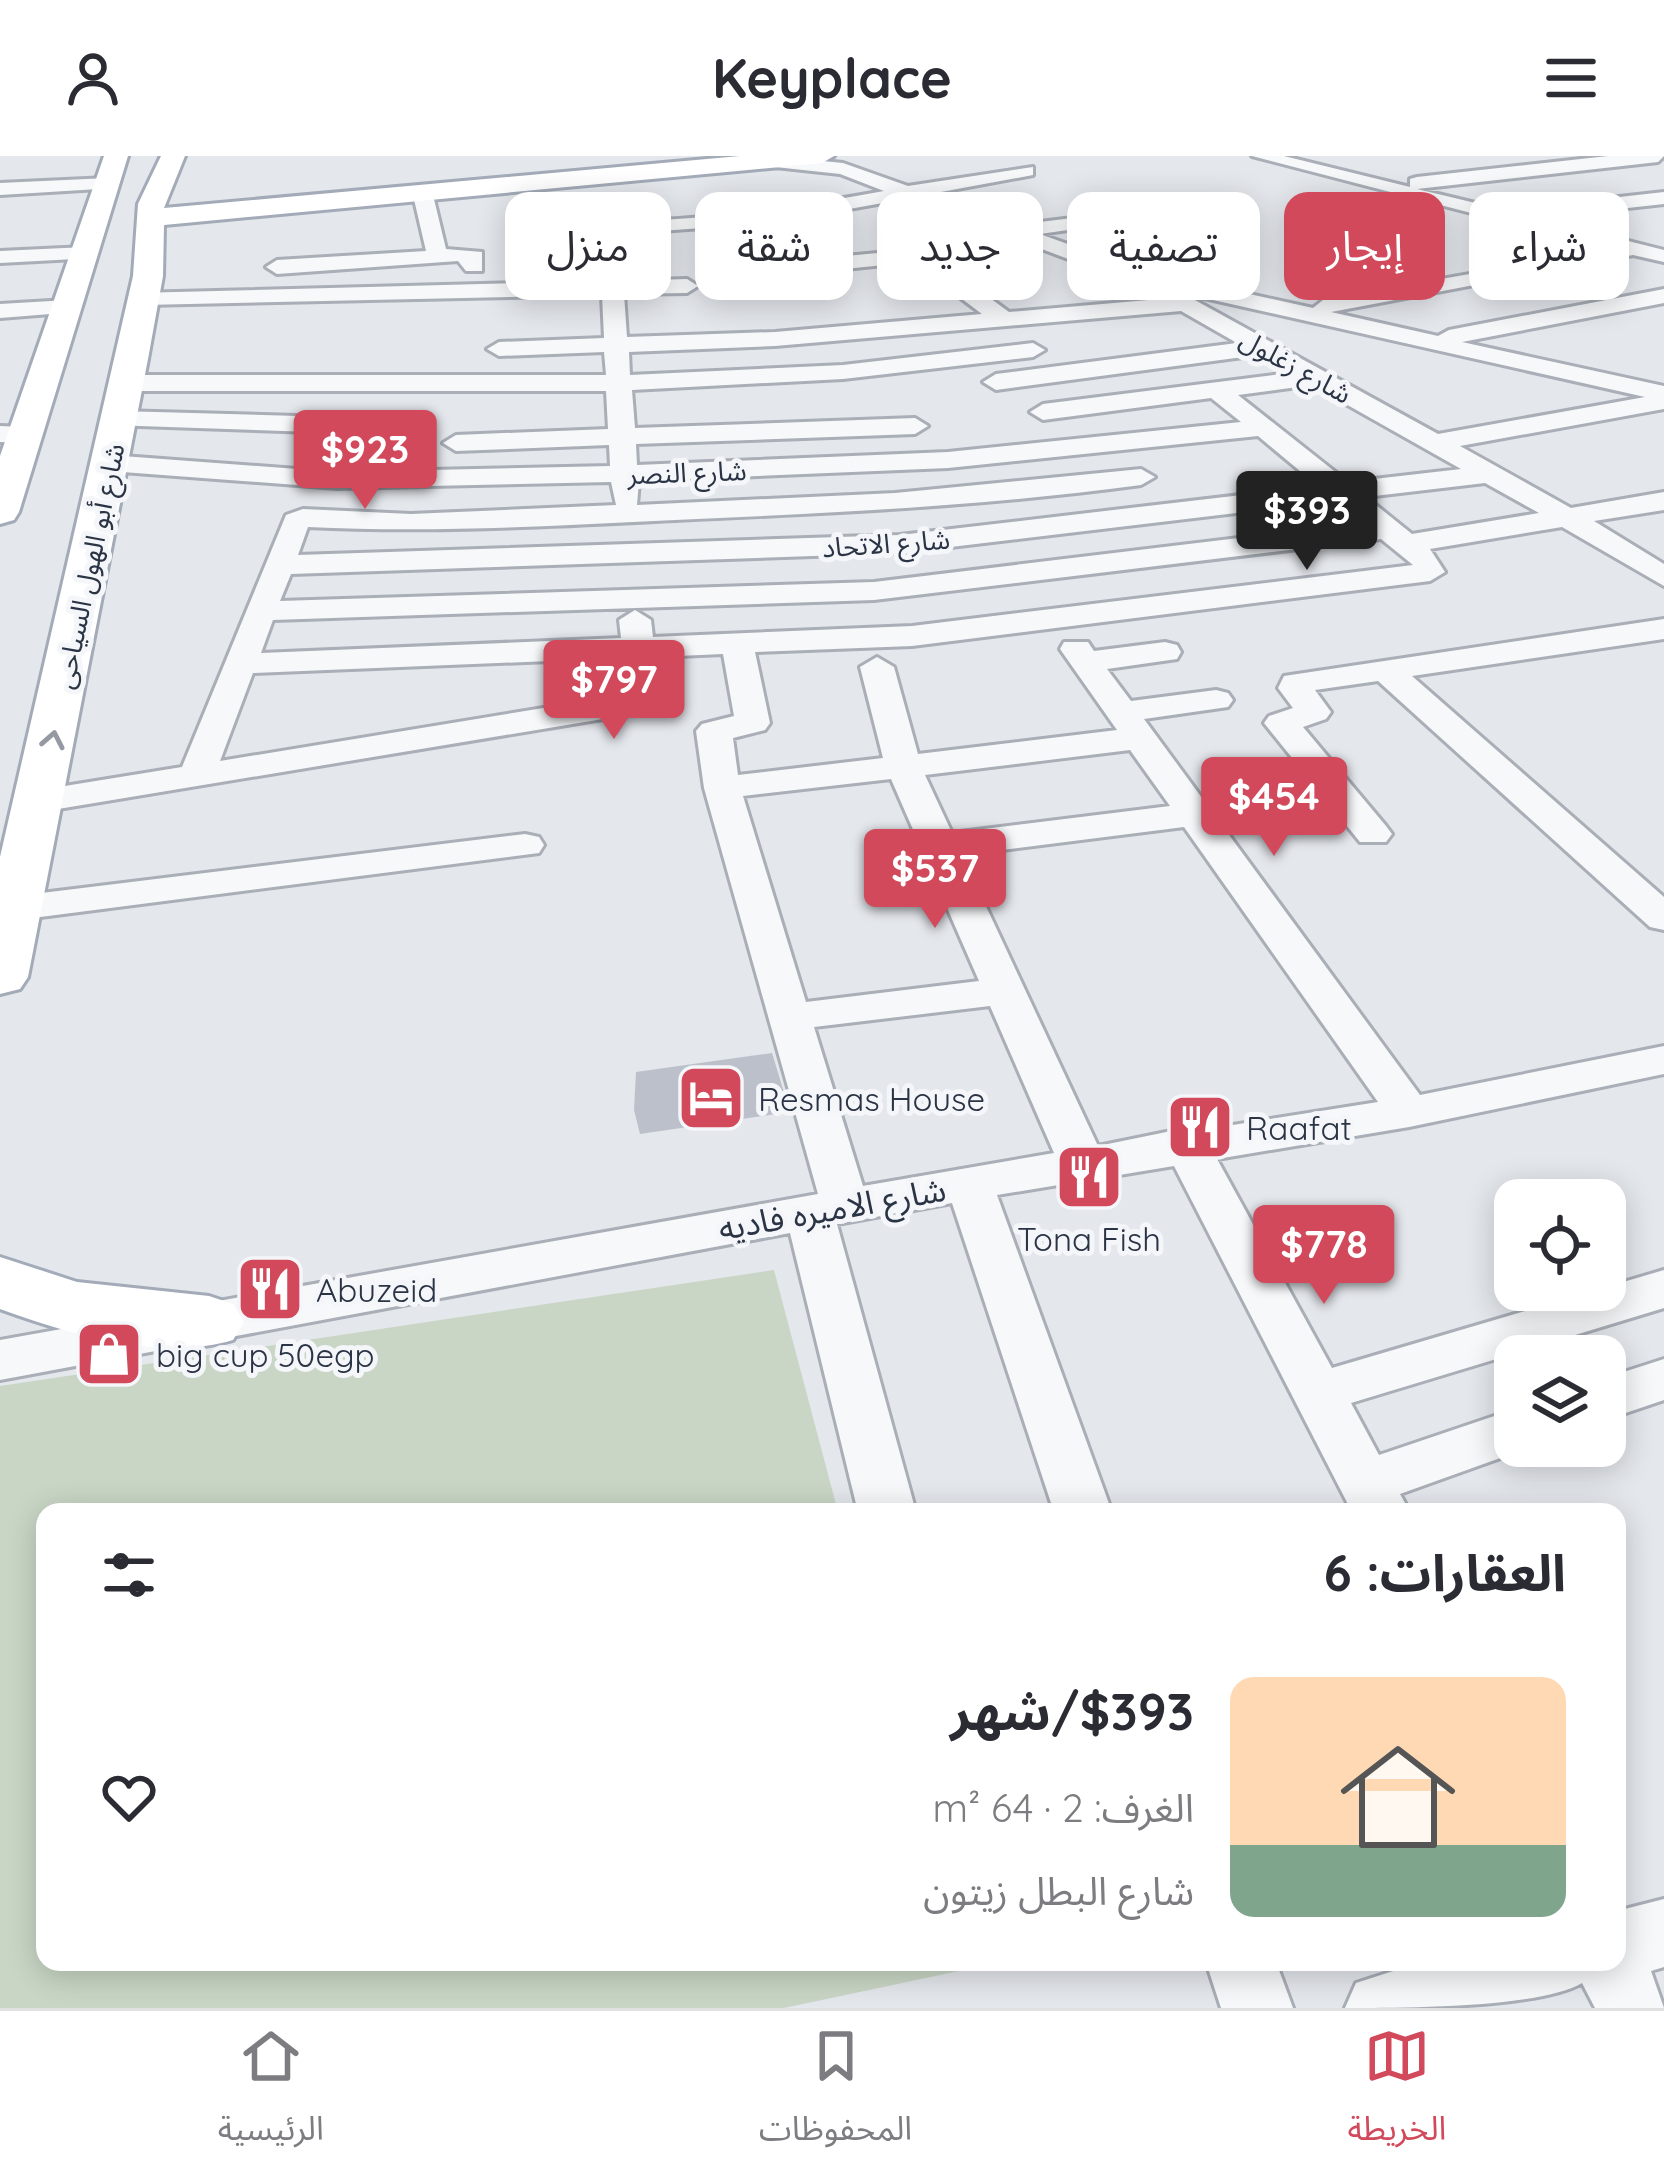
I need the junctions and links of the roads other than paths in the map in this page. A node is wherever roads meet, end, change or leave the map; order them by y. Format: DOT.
graph roads {
  1 [pos="173,156"];
  2 [pos="723,156"];
  3 [pos="1656,157"];
  4 [pos="1267,158"];
  5 [pos="838,160"];
  6 [pos="1381,161"];
  7 [pos="1306,162"];
  8 [pos="1034,164"];
  9 [pos="941,165"];
  10 [pos="1664,182"];
  11 [pos="1384,187"];
  12 [pos="0,189"];
  13 [pos="101,190"];
  14 [pos="901,191"];
  15 [pos="423,195"];
  16 [pos="1664,198"];
  17 [pos="853,202"];
  18 [pos="1629,202"];
  19 [pos="224,205"];
  20 [pos="1458,205"];
  21 [pos="1469,208"];
  22 [pos="150,211"];
  23 [pos="853,218"];
  24 [pos="861,221"];
  25 [pos="1629,238"];
  26 [pos="1641,239"];
  27 [pos="1043,241"];
  28 [pos="1043,242"];
  29 [pos="1046,242"];
  30 [pos="436,248"];
  31 [pos="1067,249"];
  32 [pos="86,253"];
  33 [pos="1664,256"];
  34 [pos="0,257"];
  35 [pos="474,266"];
  36 [pos="877,266"];
  37 [pos="853,268"];
  38 [pos="243,269"];
  39 [pos="853,271"];
  40 [pos="857,271"];
  41 [pos="196,272"];
  42 [pos="687,286"];
  43 [pos="1664,296"];
  44 [pos="614,300"];
  45 [pos="975,300"];
  46 [pos="1178,300"];
  47 [pos="1247,300"];
  48 [pos="1185,304"];
  49 [pos="68,307"];
  50 [pos="0,311"];
  51 [pos="1298,311"];
  52 [pos="616,315"];
  53 [pos="390,318"];
  54 [pos="1103,335"];
  55 [pos="1020,337"];
  56 [pos="1433,340"];
  57 [pos="1262,347"];
  58 [pos="499,349"];
  59 [pos="451,358"];
  60 [pos="1140,363"];
  61 [pos="1061,373"];
  62 [pos="1316,377"];
  63 [pos="971,385"];
  64 [pos="1216,389"];
  65 [pos="894,393"];
  66 [pos="618,394"];
  67 [pos="1178,394"];
  68 [pos="1664,398"];
  69 [pos="466,409"];
  70 [pos="1043,412"];
  71 [pos="74,418"];
  72 [pos="915,426"];
  73 [pos="402,427"];
  74 [pos="1263,428"];
  75 [pos="621,440"];
  76 [pos="456,443"];
  77 [pos="1434,443"];
  78 [pos="1107,445"];
  79 [pos="1291,451"];
  80 [pos="1137,473"];
  81 [pos="1490,474"];
  82 [pos="624,475"];
  83 [pos="337,480"];
  84 [pos="1340,492"];
  85 [pos="1664,501"];
  86 [pos="1177,512"];
  87 [pos="627,513"];
  88 [pos="321,518"];
  89 [pos="1570,519"];
  90 [pos="1397,537"];
  91 [pos="1218,551"];
  92 [pos="630,555"];
  93 [pos="280,566"];
  94 [pos="1664,577"];
  95 [pos="1264,595"];
  96 [pos="633,599"];
  97 [pos="262,611"];
  98 [pos="1664,629"];
  99 [pos="737,643"];
  100 [pos="637,648"];
  101 [pos="1165,652"];
  102 [pos="241,664"];
  103 [pos="877,668"];
  104 [pos="1387,671"];
  105 [pos="1216,700"];
  106 [pos="1131,725"];
  107 [pos="903,766"];
  108 [pos="196,777"];
  109 [pos="722,788"];
  110 [pos="40,802"];
  111 [pos="1195,814"];
  112 [pos="1373,834"];
  113 [pos="525,845"];
  114 [pos="939,846"];
  115 [pos="17,908"];
  116 [pos="1664,918"];
  117 [pos="0,977"];
  118 [pos="1005,991"];
  119 [pos="790,1017"];
  120 [pos="1654,1073"];
  121 [pos="1409,1112"];
  122 [pos="1186,1144"];
  123 [pos="1082,1162"];
  124 [pos="968,1183"];
  125 [pos="827,1209"];
  126 [pos="0,1281"];
  127 [pos="1664,1289"];
  128 [pos="209,1322"];
  129 [pos="0,1360"];
  130 [pos="1664,1378"];
  131 [pos="1320,1392"];
  132 [pos="1626,1392"];
  133 [pos="1494,1441"];
  134 [pos="1373,1497"];
  135 [pos="884,1503"];
  136 [pos="1080,1503"];
  137 [pos="1664,1934"];
  138 [pos="1626,1944"];
  139 [pos="1243,1971"];
  140 [pos="1522,1971"];
  141 [pos="1614,1971"];
  142 [pos="1257,2008"];
  143 [pos="1381,2008"];
  144 [pos="1632,2008"];
  1 -- 22 [label="main road, شارع أبو الهول السياحى"];
  2 -- 19 [label="main road"];
  3 -- 11 [label="street"];
  4 -- 7 [label="street"];
  5 -- 14 [label="street, شارع زغلول"];
  5 -- 15 [label="main road"];
  6 -- 7 [label="street"];
  7 -- 11 [label="street"];
  8 -- 9 [label="street"];
  8 -- 14 [label="street"];
  10 -- 20 [label="street"];
  11 -- 20 [label="street"];
  12 -- 13 [label="street"];
  13 -- 32 [label="main road, شارع أبو الهول السياحى"];
  14 -- 17 [label="street"];
  15 -- 19 [label="main road"];
  15 -- 30 [label="street"];
  16 -- 18 [label="street"];
  19 -- 22 [label="main road"];
  20 -- 21 [label="street"];
  22 -- 71 [label="main road, شارع أبو الهول السياحى"];
  23 -- 24 [label="street"];
  25 -- 26 [label="street"];
  26 -- 33 [label="street"];
  26 -- 51 [label="street"];
  27 -- 29 [label="street, شارع زغلول"];
  28 -- 29 [label="street"];
  29 -- 31 [label="street, شارع زغلول"];
  32 -- 34 [label="street"];
  32 -- 49 [label="main road, شارع أبو الهول السياحى"];
  35 -- 38 [label="street"];
  36 -- 40 [label="street"];
  37 -- 40 [label="street"];
  39 -- 40 [label="street"];
  41 -- 71 [label="street"];
  42 -- 52 [label="street"];
  43 -- 56 [label="street"];
  44 -- 52 [label="street"];
  45 -- 55 [label="street"];
  46 -- 48 [label="street, شارع زغلول"];
  47 -- 51 [label="street"];
  48 -- 55 [label="street"];
  48 -- 57 [label="street, شارع زغلول"];
  49 -- 50 [label="street"];
  49 -- 71 [label="main road, شارع أبو الهول السياحى"];
  51 -- 56 [label="street"];
  52 -- 55 [label="street"];
  52 -- 58 [label="street"];
  52 -- 66 [label="street"];
  52 -- 71 [label="street"];
  53 -- 71 [label="street"];
  54 -- 60 [label="street"];
  55 -- 61 [label="street"];
  55 -- 66 [label="street"];
  56 -- 68 [label="street"];
  57 -- 60 [label="street"];
  57 -- 62 [label="street, شارع زغلول"];
  59 -- 71 [label="street"];
  60 -- 61 [label="street"];
  60 -- 67 [label="street"];
  61 -- 63 [label="street"];
  62 -- 64 [label="street"];
  62 -- 77 [label="street, شارع زغلول"];
  64 -- 67 [label="street"];
  64 -- 74 [label="street"];
  65 -- 66 [label="street"];
  66 -- 69 [label="street"];
  66 -- 71 [label="street"];
  66 -- 75 [label="street"];
  67 -- 70 [label="street"];
  68 -- 77 [label="street"];
  71 -- 73 [label="street"];
  71 -- 83 [label="street, شارع النصر"];
  110 -- 71 [label="main road, شارع أبو الهول السياحى, one-way"];
  72 -- 75 [label="street"];
  74 -- 78 [label="street, شارع النصر"];
  74 -- 79 [label="street"];
  75 -- 76 [label="street"];
  75 -- 82 [label="street"];
  77 -- 81 [label="street, شارع زغلول"];
  78 -- 80 [label="street"];
  78 -- 82 [label="street, شارع النصر"];
  79 -- 80 [label="street"];
  79 -- 84 [label="street"];
  80 -- 86 [label="street"];
  80 -- 87 [label="street"];
  81 -- 84 [label="street, شارع الاتحاد"];
  81 -- 89 [label="street, شارع زغلول"];
  82 -- 83 [label="street, شارع النصر"];
  82 -- 87 [label="street"];
  83 -- 88 [label="street"];
  84 -- 86 [label="street, شارع الاتحاد"];
  84 -- 90 [label="street"];
  85 -- 89 [label="street"];
  86 -- 91 [label="street"];
  86 -- 92 [label="street, شارع الاتحاد"];
  87 -- 88 [label="street"];
  87 -- 92 [label="street"];
  88 -- 93 [label="street"];
  89 -- 90 [label="street"];
  89 -- 94 [label="street, شارع زغلول"];
  90 -- 91 [label="street"];
  90 -- 95 [label="street"];
  91 -- 95 [label="street"];
  91 -- 96 [label="street"];
  92 -- 93 [label="street, شارع الاتحاد"];
  92 -- 96 [label="street"];
  93 -- 97 [label="street"];
  95 -- 99 [label="street"];
  96 -- 97 [label="street"];
  96 -- 100 [label="street"];
  97 -- 102 [label="street"];
  98 -- 104 [label="street"];
  99 -- 100 [label="street"];
  99 -- 109 [label="street"];
  100 -- 102 [label="street"];
  100 -- 108 [label="street"];
  101 -- 106 [label="street"];
  102 -- 108 [label="street"];
  103 -- 107 [label="street"];
  104 -- 112 [label="street"];
  104 -- 116 [label="street"];
  105 -- 106 [label="street"];
  106 -- 107 [label="street"];
  106 -- 111 [label="street"];
  107 -- 109 [label="street"];
  107 -- 114 [label="street"];
  108 -- 110 [label="street"];
  109 -- 119 [label="street"];
  110 -- 115 [label="main road, شارع أبو الهول السياحى"];
  111 -- 114 [label="street"];
  111 -- 121 [label="street"];
  113 -- 115 [label="street"];
  114 -- 118 [label="street"];
  115 -- 117 [label="main road, شارع أبو الهول السياحى"];
  118 -- 119 [label="street"];
  118 -- 123 [label="street"];
  119 -- 125 [label="street"];
  120 -- 121 [label="street, شارع الاميره فاديه"];
  121 -- 122 [label="street, شارع الاميره فاديه"];
  122 -- 123 [label="street, شارع الاميره فاديه"];
  122 -- 131 [label="street"];
  123 -- 124 [label="street, شارع الاميره فاديه"];
  124 -- 125 [label="street, شارع الاميره فاديه"];
  124 -- 136 [label="street"];
  125 -- 128 [label="street, شارع الاميره فاديه"];
  125 -- 135 [label="street"];
  126 -- 128 [label="main road"];
  127 -- 131 [label="street"];
  128 -- 129 [label="street, شارع الاميره فاديه"];
  130 -- 132 [label="street"];
  131 -- 134 [label="street"];
  133 -- 134 [label="street"];
  137 -- 138 [label="street"];
  139 -- 142 [label="street"];
  140 -- 143 [label="street"];
  141 -- 144 [label="street"];
}
